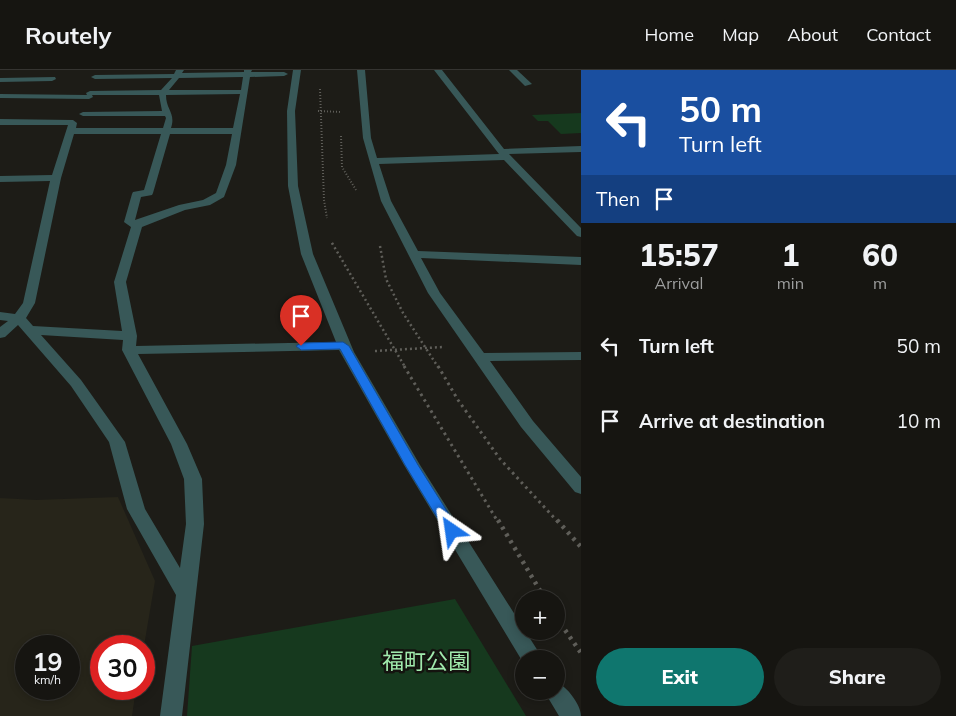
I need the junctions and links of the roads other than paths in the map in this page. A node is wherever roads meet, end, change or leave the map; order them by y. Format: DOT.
graph roads {
  1 [pos="361,70"];
  2 [pos="438,70"];
  3 [pos="513,70"];
  4 [pos="248,72"];
  5 [pos="179,73"];
  6 [pos="287,73"];
  7 [pos="96,74"];
  8 [pos="52,79"];
  9 [pos="0,80"];
  10 [pos="528,84"];
  11 [pos="163,92"];
  12 [pos="243,92"];
  13 [pos="89,95"];
  14 [pos="0,96"];
  15 [pos="168,113"];
  16 [pos="83,114"];
  17 [pos="0,122"];
  18 [pos="72,127"];
  19 [pos="237,131"];
  20 [pos="166,132"];
  21 [pos="581,149"];
  22 [pos="505,155"];
  23 [pos="373,161"];
  24 [pos="56,178"];
  25 [pos="0,179"];
  26 [pos="137,224"];
  27 [pos="581,234"];
  28 [pos="414,254"];
  29 [pos="581,261"];
  30 [pos="0,316"];
  31 [pos="24,324"];
  32 [pos="0,334"];
  33 [pos="130,343"];
  34 [pos="343,346"];
  35 [pos="581,356"];
  36 [pos="480,357"];
  37 [pos="581,488"];
  38 [pos="186,595"];
  39 [pos="526,650"];
  40 [pos="561,700"];
  41 [pos="171,716"];
  42 [pos="572,716"];
  1 -- 23 [label="street"];
  2 -- 22 [label="street"];
  3 -- 10 [label="street"];
  4 -- 5 [label="street"];
  4 -- 6 [label="street"];
  4 -- 12 [label="street"];
  5 -- 7 [label="street"];
  5 -- 11 [label="street"];
  6 -- 34 [label="street"];
  7 -- 13 [label="street"];
  8 -- 9 [label="street"];
  11 -- 12 [label="street"];
  11 -- 13 [label="street"];
  11 -- 15 [label="street"];
  12 -- 19 [label="street"];
  13 -- 14 [label="street"];
  13 -- 16 [label="street"];
  15 -- 16 [label="street"];
  15 -- 20 [label="street"];
  16 -- 18 [label="street"];
  17 -- 18 [label="street"];
  18 -- 20 [label="street"];
  18 -- 24 [label="street"];
  19 -- 20 [label="street"];
  19 -- 26 [label="street"];
  20 -- 26 [label="street"];
  21 -- 22 [label="street"];
  22 -- 23 [label="street"];
  22 -- 27 [label="street"];
  23 -- 28 [label="street"];
  24 -- 25 [label="street"];
  24 -- 31 [label="street"];
  26 -- 33 [label="street"];
  28 -- 29 [label="street"];
  28 -- 36 [label="street"];
  30 -- 31 [label="street"];
  31 -- 32 [label="street"];
  31 -- 33 [label="street"];
  31 -- 38 [label="street"];
  33 -- 34 [label="street"];
  33 -- 38 [label="street"];
  34 -- 39 [label="street"];
  35 -- 36 [label="street"];
  36 -- 37 [label="street"];
  38 -- 41 [label="street"];
  40 -- 42 [label="street"];
}
